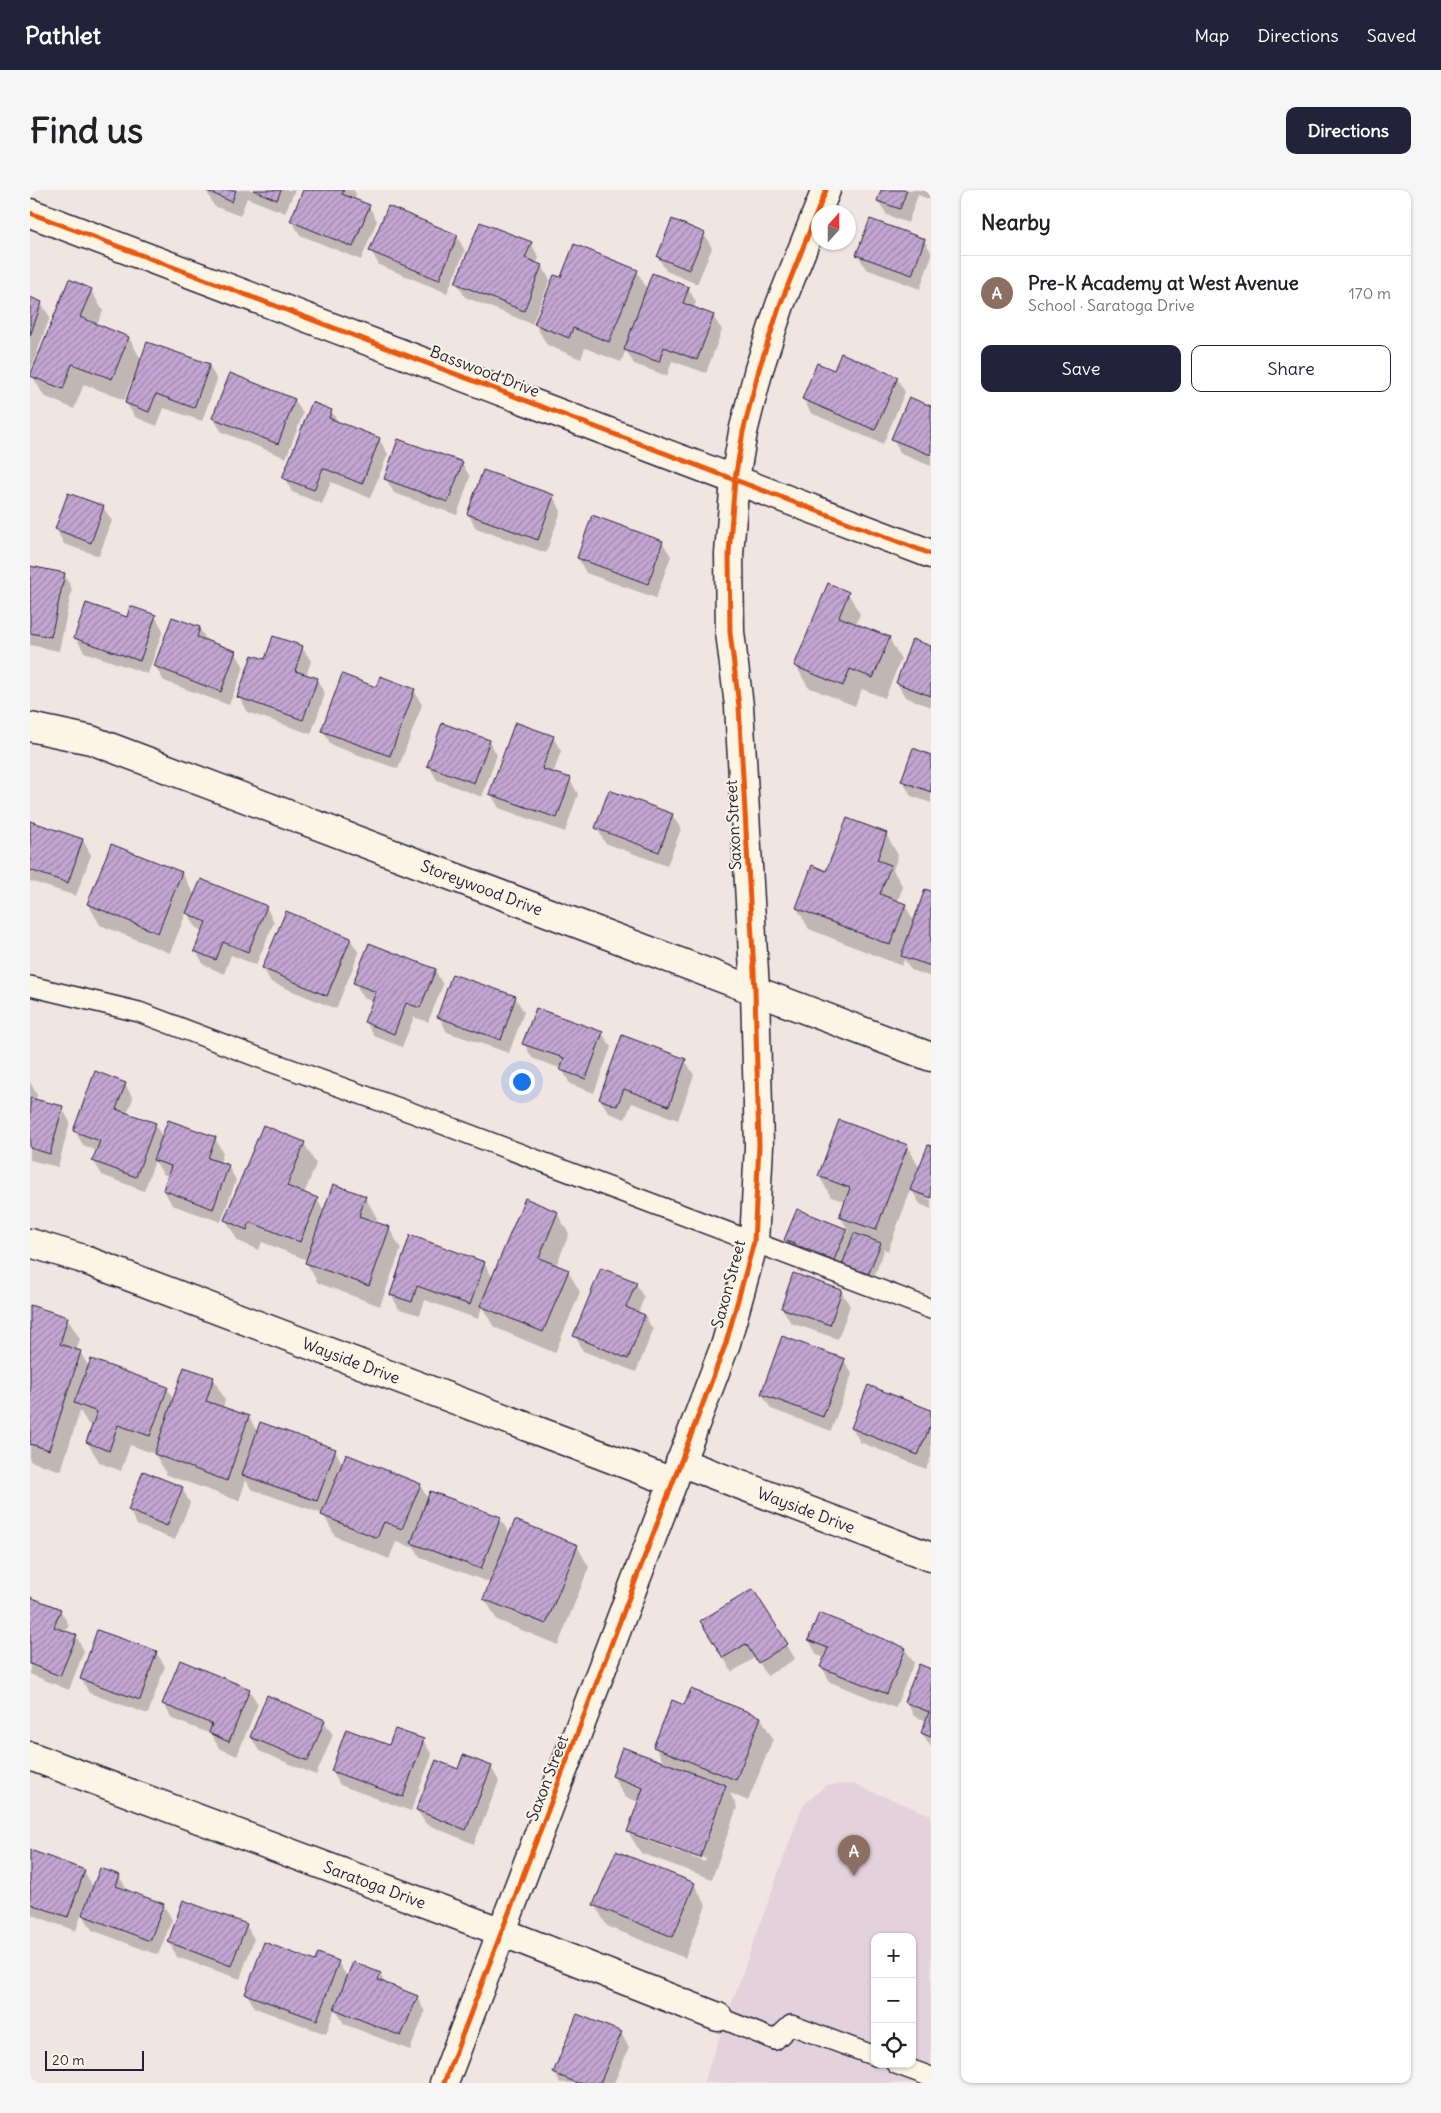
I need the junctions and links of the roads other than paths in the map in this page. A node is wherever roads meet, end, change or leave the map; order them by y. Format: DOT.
graph roads {
  1 [pos="826,190"];
  2 [pos="30,213"];
  3 [pos="735,479"];
  4 [pos="931,554"];
  5 [pos="30,727"];
  6 [pos="30,986"];
  7 [pos="755,990"];
  8 [pos="931,1057"];
  9 [pos="754,1242"];
  10 [pos="30,1243"];
  11 [pos="931,1309"];
  12 [pos="677,1472"];
  13 [pos="931,1557"];
  14 [pos="30,1756"];
  15 [pos="502,1932"];
  16 [pos="718,2017"];
  17 [pos="871,2055"];
  18 [pos="907,2068"];
  19 [pos="931,2077"];
  20 [pos="444,2083"];
  1 -- 3 [label="street, Saxon Street"];
  2 -- 3 [label="street, Basswood Drive"];
  3 -- 4 [label="street, Basswood Drive"];
  3 -- 7 [label="street, Saxon Street"];
  5 -- 7 [label="street, Storeywood Drive"];
  6 -- 9 [label="lane"];
  7 -- 8 [label="street, Storeywood Drive"];
  7 -- 9 [label="street, Saxon Street"];
  9 -- 11 [label="lane"];
  9 -- 12 [label="street, Saxon Street"];
  10 -- 12 [label="street, Wayside Drive"];
  12 -- 13 [label="street, Wayside Drive"];
  12 -- 15 [label="street, Saxon Street"];
  14 -- 15 [label="street, Saratoga Drive"];
  15 -- 16 [label="street, Saratoga Drive"];
  15 -- 20 [label="street, Saxon Street"];
  16 -- 17 [label="lane"];
  18 -- 19 [label="lane"];
}
